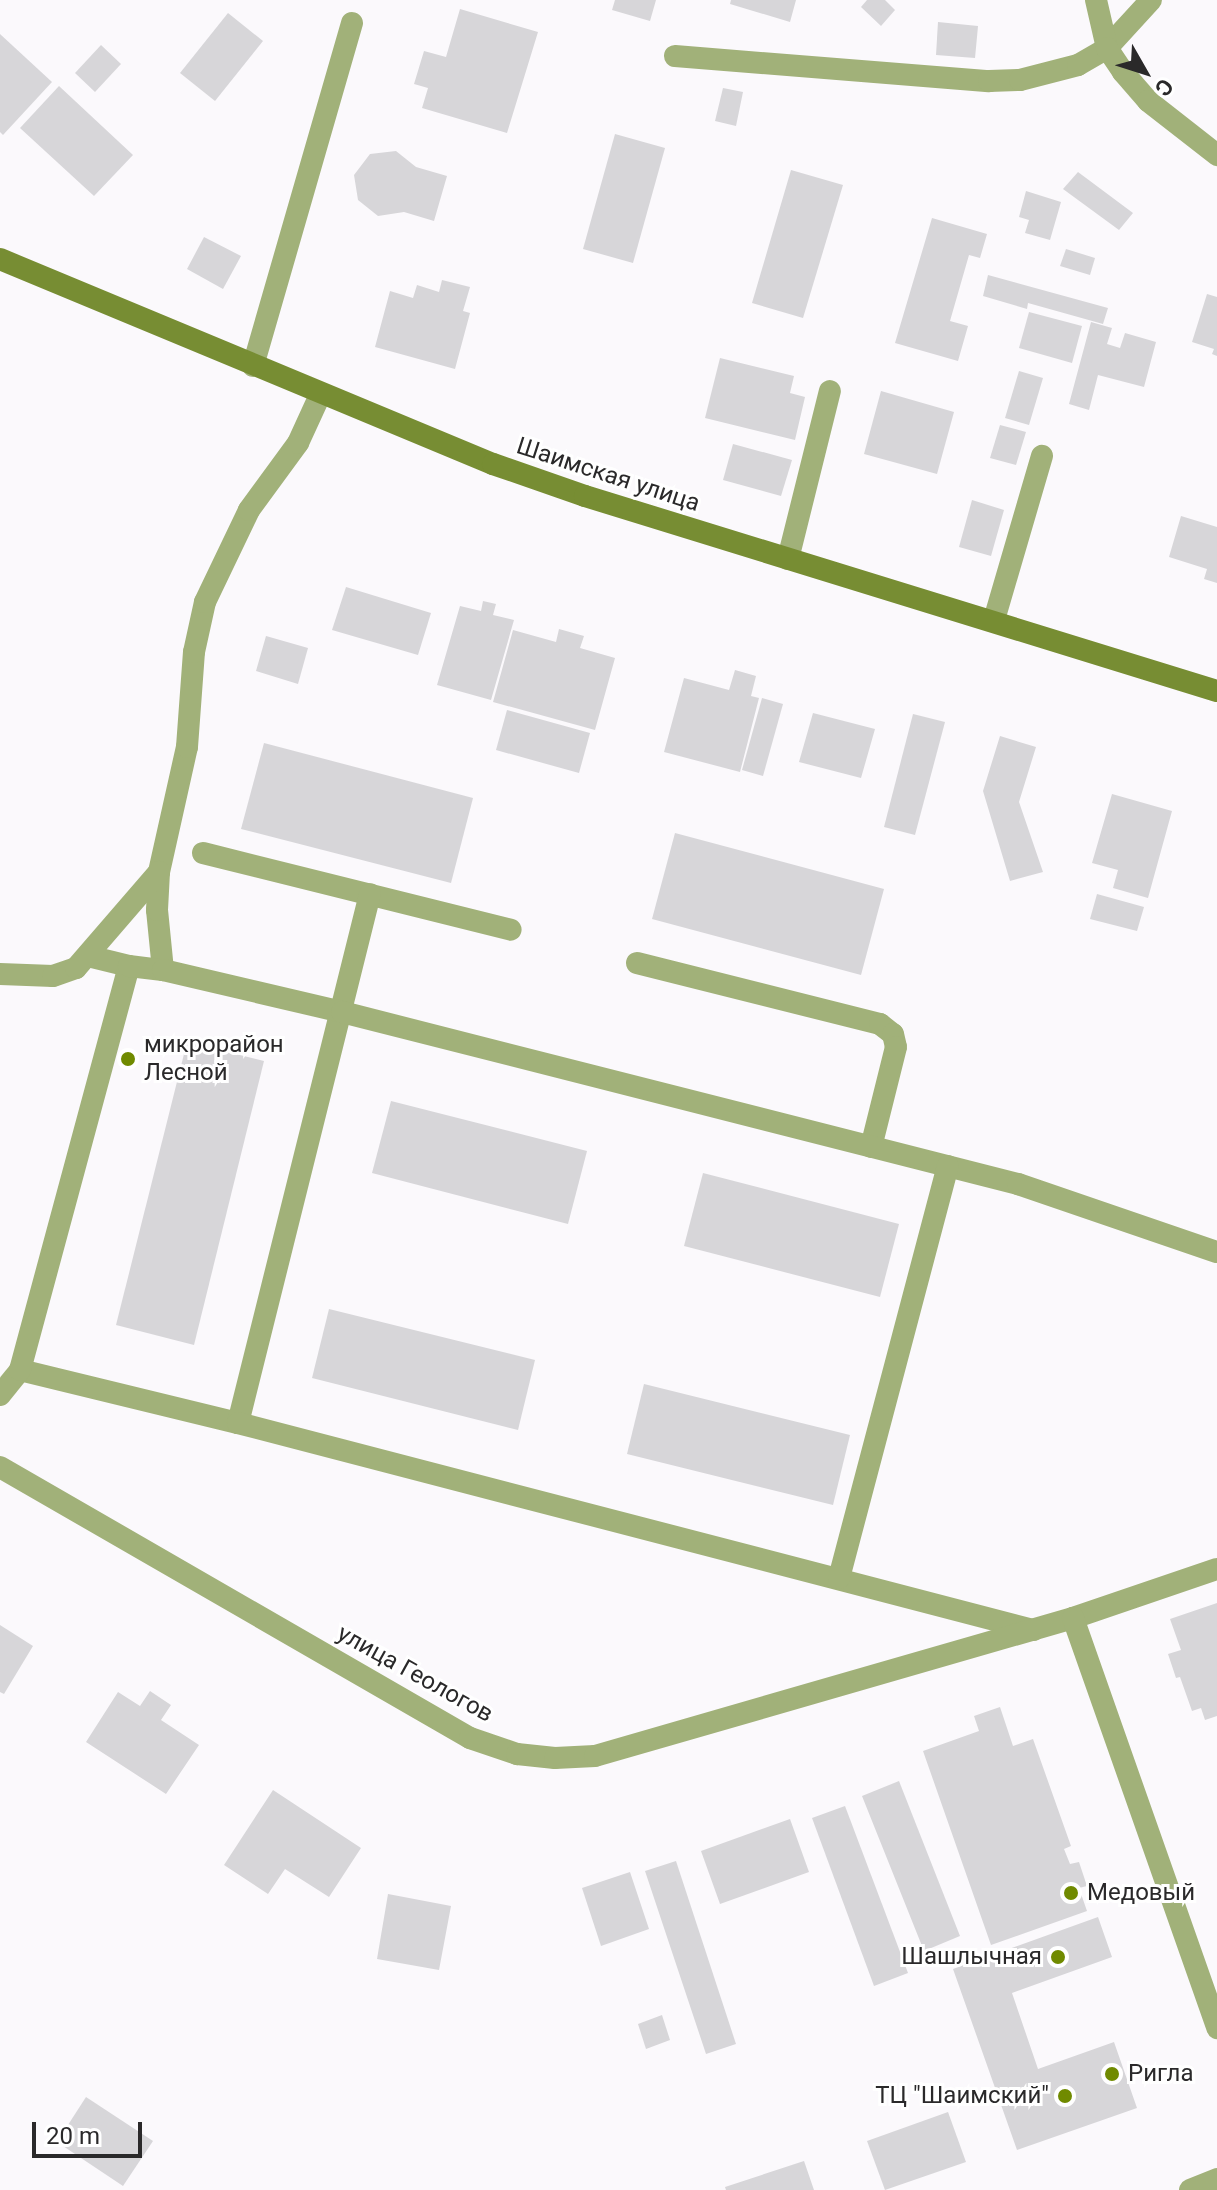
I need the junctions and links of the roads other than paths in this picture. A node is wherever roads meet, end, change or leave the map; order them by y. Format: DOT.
graph roads {
  1 [pos="1096,0"];
  2 [pos="1151,0"];
  3 [pos="352,23"];
  4 [pos="1107,48"];
  5 [pos="675,56"];
  6 [pos="1217,155"];
  7 [pos="0,259"];
  8 [pos="253,366"];
  9 [pos="830,391"];
  10 [pos="320,395"];
  11 [pos="1042,456"];
  12 [pos="788,559"];
  13 [pos="994,620"];
  14 [pos="1217,691"];
  15 [pos="203,853"];
  16 [pos="159,872"];
  17 [pos="370,894"];
  18 [pos="511,930"];
  19 [pos="88,956"];
  20 [pos="637,963"];
  21 [pos="129,966"];
  22 [pos="163,970"];
  23 [pos="0,974"];
  24 [pos="342,1012"];
  25 [pos="871,1147"];
  26 [pos="948,1166"];
  27 [pos="1217,1252"];
  28 [pos="20,1370"];
  29 [pos="0,1395"];
  30 [pos="238,1423"];
  31 [pos="0,1467"];
  32 [pos="1217,1569"];
  33 [pos="839,1578"];
  34 [pos="1073,1618"];
  35 [pos="1033,1630"];
  36 [pos="1217,2028"];
  37 [pos="1217,2179"];
  38 [pos="1190,2190"];
  1 -- 4 [label="street"];
  2 -- 4 [label="street"];
  3 -- 8 [label="street"];
  4 -- 5 [label="street"];
  4 -- 6 [label="street"];
  7 -- 8 [label="main road, Шаимская улица"];
  8 -- 10 [label="main road, Шаимская улица"];
  9 -- 12 [label="street"];
  10 -- 12 [label="main road, Шаимская улица"];
  10 -- 16 [label="street"];
  11 -- 13 [label="street"];
  12 -- 13 [label="main road, Шаимская улица"];
  13 -- 14 [label="main road, Шаимская улица"];
  15 -- 17 [label="street"];
  16 -- 19 [label="street"];
  16 -- 22 [label="street"];
  17 -- 18 [label="street"];
  17 -- 24 [label="street"];
  19 -- 21 [label="street"];
  19 -- 23 [label="street"];
  20 -- 25 [label="street"];
  21 -- 22 [label="street"];
  21 -- 28 [label="street"];
  22 -- 24 [label="street"];
  24 -- 25 [label="street"];
  24 -- 30 [label="street"];
  25 -- 26 [label="street"];
  26 -- 27 [label="street"];
  26 -- 33 [label="street"];
  28 -- 29 [label="street"];
  28 -- 30 [label="street"];
  30 -- 33 [label="street"];
  31 -- 35 [label="street, улица Геологов"];
  32 -- 34 [label="street, улица Геологов"];
  33 -- 35 [label="street"];
  34 -- 35 [label="street, улица Геологов"];
  34 -- 36 [label="street"];
  37 -- 38 [label="street"];
}
